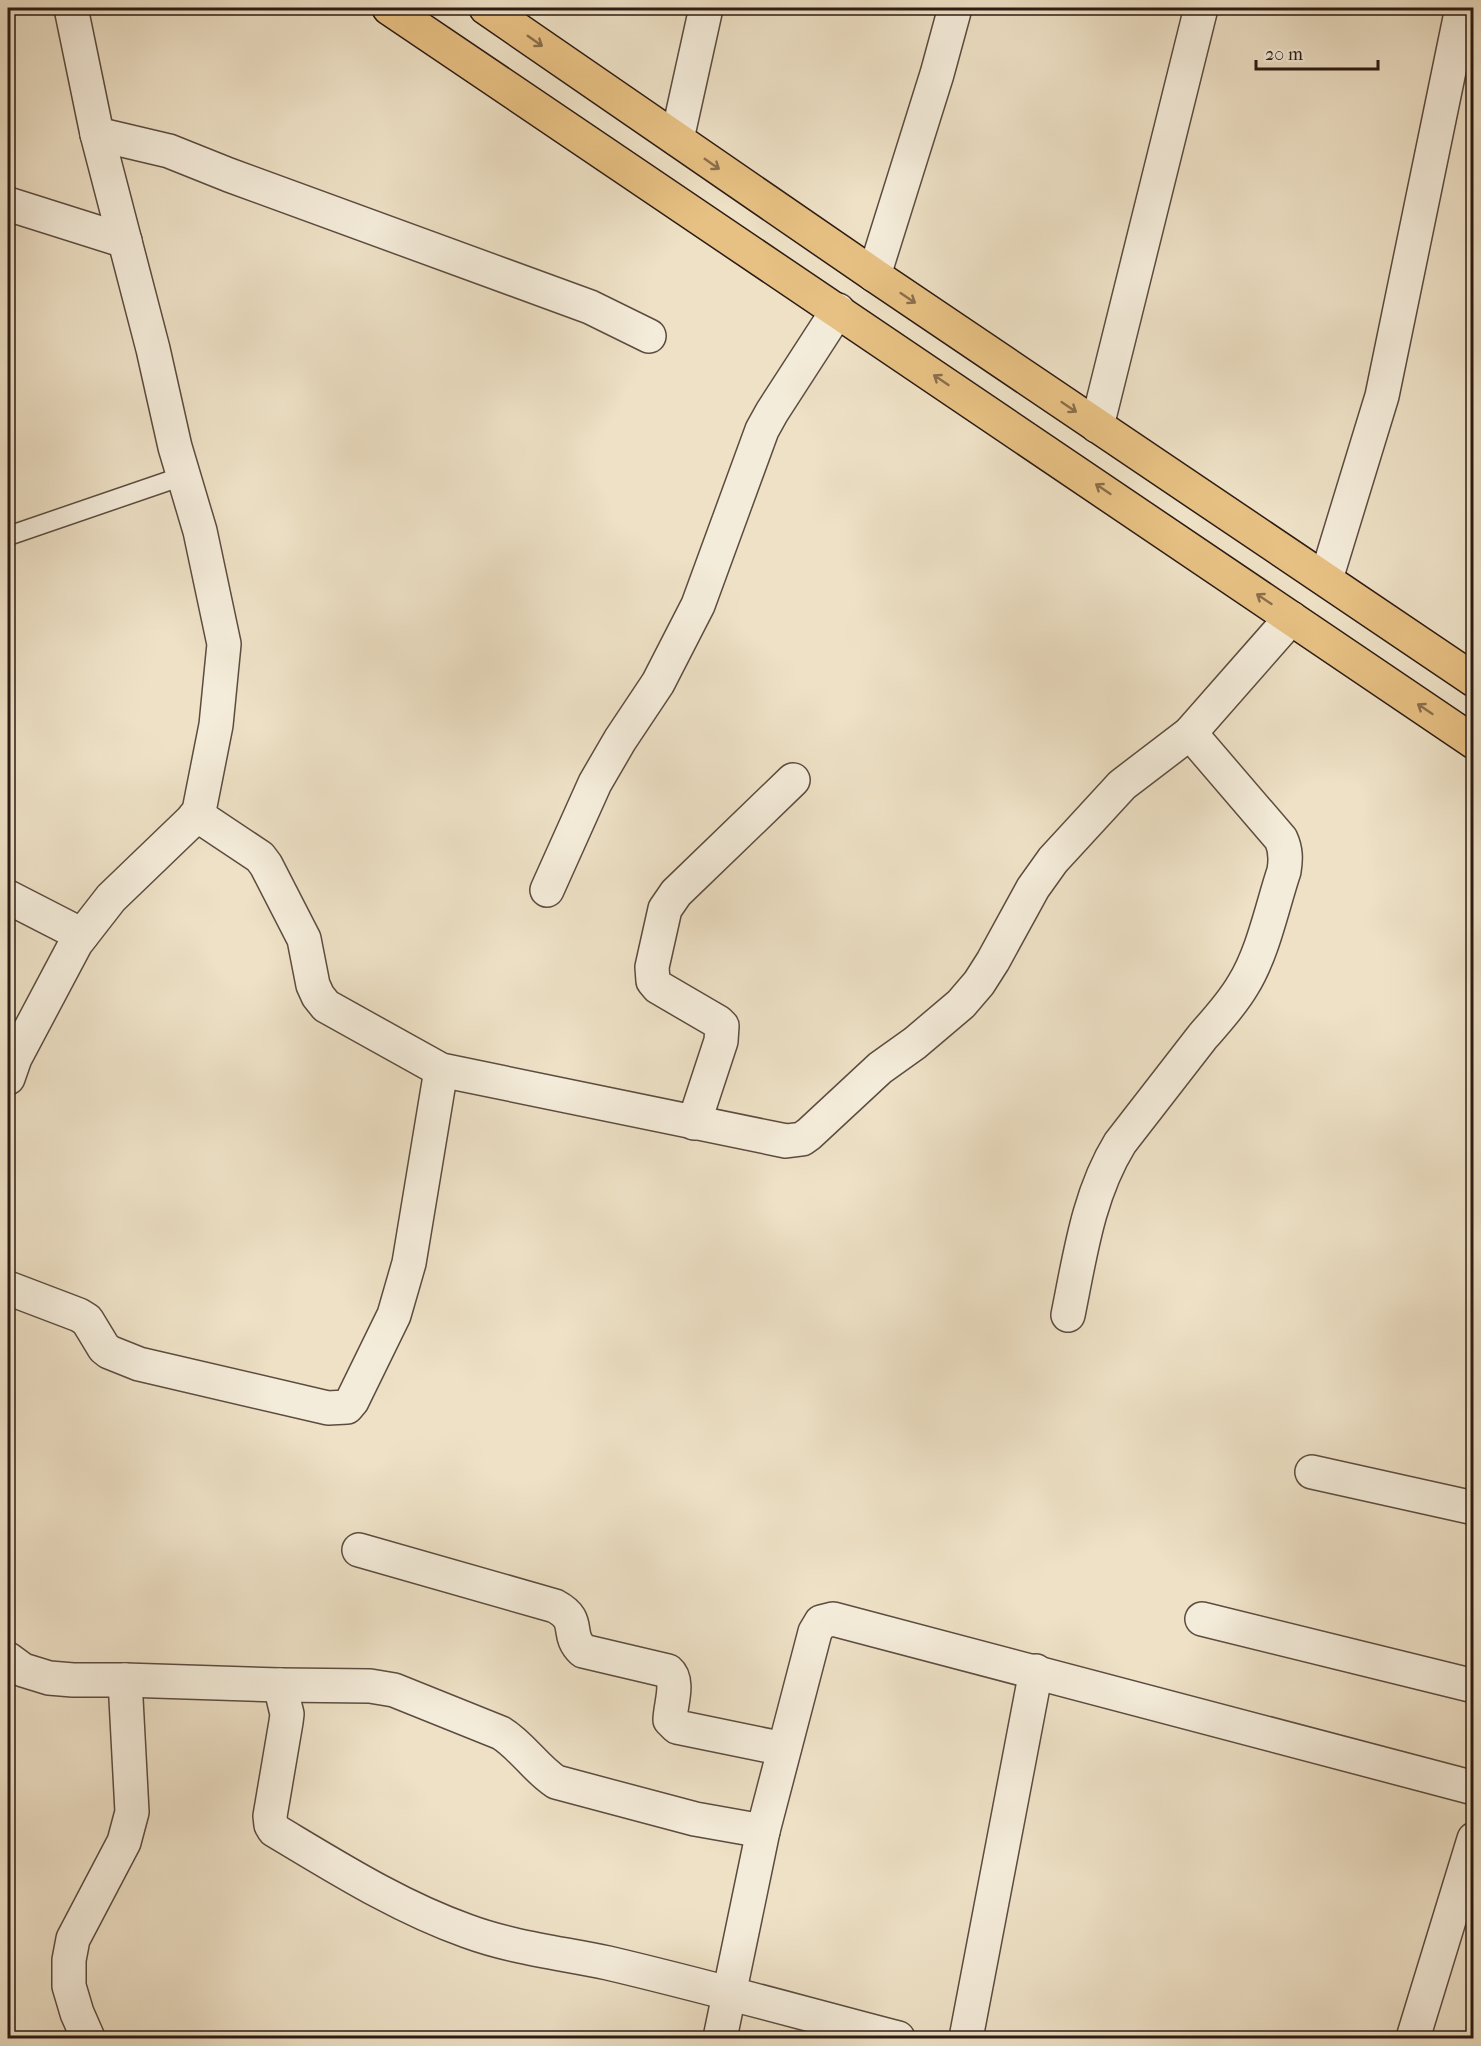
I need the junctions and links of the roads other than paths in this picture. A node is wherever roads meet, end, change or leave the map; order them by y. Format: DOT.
graph roads {
  1 [pos="71,8"];
  2 [pos="389,8"];
  3 [pos="486,8"];
  4 [pos="706,8"];
  5 [pos="955,8"];
  6 [pos="1201,8"];
  7 [pos="1462,8"];
  8 [pos="97,134"];
  9 [pos="677,140"];
  10 [pos="8,204"];
  11 [pos="125,241"];
  12 [pos="874,275"];
  13 [pos="838,310"];
  14 [pos="649,336"];
  15 [pos="1097,426"];
  16 [pos="183,476"];
  17 [pos="8,536"];
  18 [pos="1326,579"];
  19 [pos="1291,618"];
  20 [pos="1473,680"];
  21 [pos="1190,732"];
  22 [pos="1473,742"];
  23 [pos="793,780"];
  24 [pos="197,815"];
  25 [pos="547,890"];
  26 [pos="8,897"];
  27 [pos="82,935"];
  28 [pos="441,1070"];
  29 [pos="8,1078"];
  30 [pos="694,1123"];
  31 [pos="8,1288"];
  32 [pos="1068,1315"];
  33 [pos="1312,1472"];
  34 [pos="1473,1508"];
  35 [pos="359,1550"];
  36 [pos="1202,1618"];
  37 [pos="8,1659"];
  38 [pos="1036,1671"];
  39 [pos="125,1680"];
  40 [pos="280,1685"];
  41 [pos="1473,1686"];
  42 [pos="784,1749"];
  43 [pos="1473,1788"];
  44 [pos="763,1831"];
  45 [pos="1473,1839"];
  46 [pos="729,1994"];
  47 [pos="88,2038"];
  48 [pos="720,2038"];
  49 [pos="898,2038"];
  50 [pos="966,2038"];
  51 [pos="1413,2038"];
  1 -- 8 [label="street"];
  2 -- 13 [label="main road"];
  3 -- 9 [label="main road, one-way"];
  4 -- 9 [label="street"];
  5 -- 12 [label="street"];
  6 -- 15 [label="street"];
  7 -- 18 [label="street"];
  8 -- 11 [label="street"];
  8 -- 14 [label="street"];
  9 -- 12 [label="main road, one-way"];
  10 -- 11 [label="street"];
  11 -- 16 [label="street"];
  12 -- 15 [label="main road, one-way"];
  19 -- 13 [label="main road, one-way"];
  13 -- 25 [label="street"];
  15 -- 18 [label="main road"];
  16 -- 17 [label="lane"];
  16 -- 24 [label="street"];
  18 -- 20 [label="main road"];
  19 -- 21 [label="street"];
  22 -- 19 [label="main road, one-way"];
  21 -- 30 [label="street"];
  21 -- 32 [label="street"];
  23 -- 30 [label="street"];
  24 -- 27 [label="street"];
  24 -- 28 [label="street"];
  26 -- 27 [label="street"];
  27 -- 29 [label="street"];
  28 -- 30 [label="street"];
  28 -- 31 [label="street"];
  33 -- 34 [label="street"];
  35 -- 42 [label="street"];
  36 -- 41 [label="street"];
  37 -- 39 [label="street"];
  38 -- 42 [label="street"];
  38 -- 43 [label="street"];
  38 -- 50 [label="street"];
  39 -- 40 [label="street"];
  39 -- 47 [label="street"];
  40 -- 44 [label="street"];
  40 -- 46 [label="street"];
  42 -- 44 [label="street"];
  44 -- 46 [label="street"];
  45 -- 51 [label="street"];
  46 -- 48 [label="street"];
  46 -- 49 [label="street"];
}
